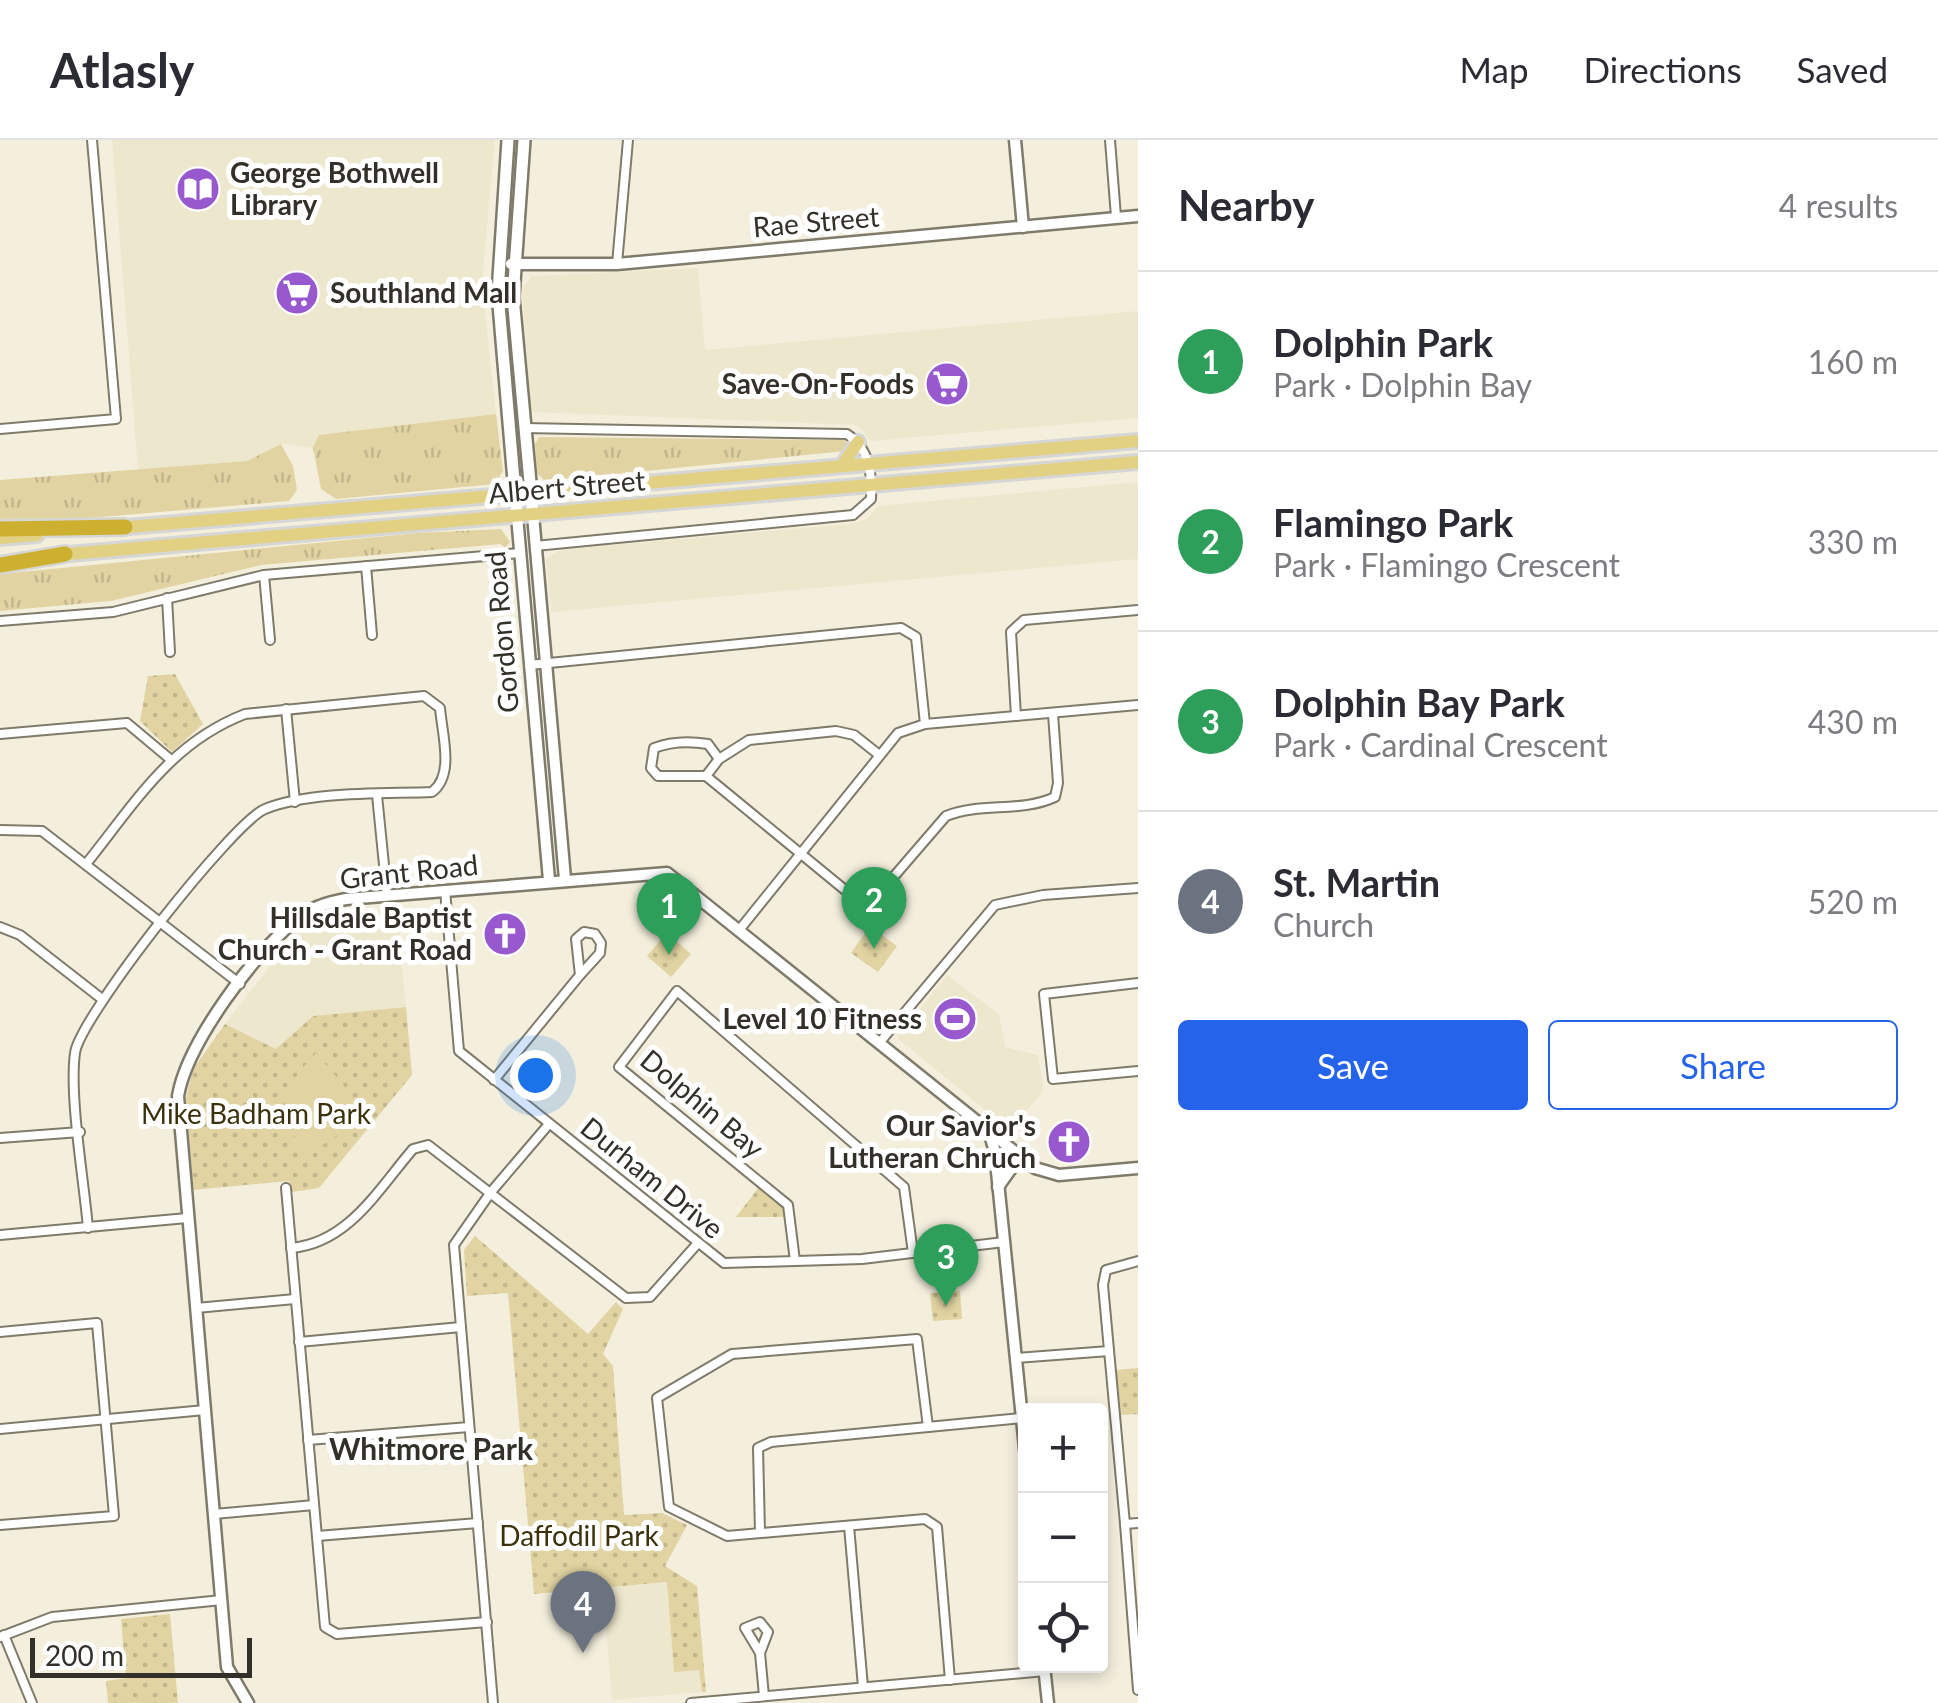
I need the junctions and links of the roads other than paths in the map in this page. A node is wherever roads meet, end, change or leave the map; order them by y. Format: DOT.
graph roads {
  1 [pos="92,140"];
  2 [pos="508,140"];
  3 [pos="524,140"];
  4 [pos="628,140"];
  5 [pos="1015,140"];
  6 [pos="1110,140"];
  7 [pos="1138,216"];
  8 [pos="1116,217"];
  9 [pos="1022,227"];
  10 [pos="498,264"];
  11 [pos="514,264"];
  12 [pos="617,264"];
  13 [pos="510,428"];
  14 [pos="525,428"];
  15 [pos="0,429"];
  16 [pos="1138,441"];
  17 [pos="858,442"];
  18 [pos="1138,462"];
  19 [pos="869,464"];
  20 [pos="842,466"];
  21 [pos="871,486"];
  22 [pos="531,493"];
  23 [pos="516,494"];
  24 [pos="517,516"];
  25 [pos="533,516"];
  26 [pos="125,527"];
  27 [pos="0,529"];
  28 [pos="0,538"];
  29 [pos="535,546"];
  30 [pos="520,553"];
  31 [pos="65,554"];
  32 [pos="0,562"];
  33 [pos="366,566"];
  34 [pos="264,575"];
  35 [pos="166,598"];
  36 [pos="1138,610"];
  37 [pos="0,621"];
  38 [pos="372,634"];
  39 [pos="270,640"];
  40 [pos="170,652"];
  41 [pos="545,664"];
  42 [pos="530,665"];
  43 [pos="1138,705"];
  44 [pos="286,710"];
  45 [pos="1053,714"];
  46 [pos="1016,716"];
  47 [pos="926,724"];
  48 [pos="0,734"];
  49 [pos="878,754"];
  50 [pos="170,759"];
  51 [pos="718,759"];
  52 [pos="555,774"];
  53 [pos="540,776"];
  54 [pos="706,776"];
  55 [pos="377,795"];
  56 [pos="295,802"];
  57 [pos="0,830"];
  58 [pos="799,853"];
  59 [pos="86,864"];
  60 [pos="565,879"];
  61 [pos="549,880"];
  62 [pos="1138,888"];
  63 [pos="444,890"];
  64 [pos="387,894"];
  65 [pos="162,924"];
  66 [pos="0,927"];
  67 [pos="740,930"];
  68 [pos="580,975"];
  69 [pos="240,984"];
  70 [pos="1138,984"];
  71 [pos="102,999"];
  72 [pos="880,1042"];
  73 [pos="1138,1071"];
  74 [pos="494,1080"];
  75 [pos="549,1124"];
  76 [pos="988,1129"];
  77 [pos="80,1132"];
  78 [pos="0,1138"];
  79 [pos="1020,1156"];
  80 [pos="1138,1168"];
  81 [pos="998,1186"];
  82 [pos="286,1188"];
  83 [pos="491,1192"];
  84 [pos="187,1218"];
  85 [pos="88,1228"];
  86 [pos="0,1235"];
  87 [pos="1004,1242"];
  88 [pos="698,1244"];
  89 [pos="291,1248"];
  90 [pos="913,1253"];
  91 [pos="795,1261"];
  92 [pos="1138,1261"];
  93 [pos="295,1299"];
  94 [pos="196,1308"];
  95 [pos="461,1327"];
  96 [pos="0,1332"];
  97 [pos="299,1342"];
  98 [pos="1110,1351"];
  99 [pos="1016,1358"];
  100 [pos="1020,1403"];
  101 [pos="205,1410"];
  102 [pos="1018,1418"];
  103 [pos="105,1419"];
  104 [pos="469,1426"];
  105 [pos="928,1427"];
  106 [pos="0,1429"];
  107 [pos="308,1440"];
  108 [pos="314,1505"];
  109 [pos="214,1514"];
  110 [pos="1138,1522"];
  111 [pos="478,1523"];
  112 [pos="1125,1524"];
  113 [pos="0,1525"];
  114 [pos="849,1526"];
  115 [pos="760,1532"];
  116 [pos="316,1536"];
  117 [pos="222,1600"];
  118 [pos="1135,1611"];
  119 [pos="487,1622"];
  120 [pos="2,1636"];
  121 [pos="760,1653"];
  122 [pos="1018,1671"];
  123 [pos="1045,1673"];
  124 [pos="950,1680"];
  125 [pos="863,1687"];
  126 [pos="1138,1690"];
  127 [pos="812,1692"];
  128 [pos="764,1696"];
  129 [pos="717,1702"];
  130 [pos="32,1703"];
  131 [pos="248,1703"];
  132 [pos="494,1703"];
  133 [pos="692,1703"];
  134 [pos="813,1703"];
  135 [pos="1048,1703"];
  1 -- 15 [label="street"];
  2 -- 10 [label="main road, Gordon Road"];
  3 -- 11 [label="main road, Gordon Road"];
  4 -- 12 [label="street"];
  5 -- 9 [label="street"];
  6 -- 8 [label="street"];
  7 -- 8 [label="street, Rae Street"];
  8 -- 9 [label="street, Rae Street"];
  9 -- 12 [label="street, Rae Street"];
  10 -- 11 [label="street, Rae Street"];
  10 -- 13 [label="main road, Gordon Road"];
  11 -- 12 [label="street, Rae Street"];
  11 -- 14 [label="main road, Gordon Road"];
  13 -- 14 [label="street"];
  13 -- 23 [label="main road, Gordon Road"];
  14 -- 17 [label="street"];
  14 -- 22 [label="main road, Gordon Road"];
  16 -- 19 [label="main road, Albert Street"];
  17 -- 19 [label="street"];
  17 -- 20 [label="main road"];
  18 -- 21 [label="main road, Albert Street"];
  19 -- 20 [label="main road, Albert Street"];
  19 -- 21 [label="street"];
  20 -- 22 [label="main road, Albert Street"];
  21 -- 25 [label="main road, Albert Street"];
  21 -- 29 [label="street"];
  22 -- 23 [label="main road, Albert Street"];
  22 -- 25 [label="main road, Gordon Road"];
  23 -- 24 [label="main road, Gordon Road"];
  23 -- 26 [label="main road, Albert Street"];
  24 -- 25 [label="main road, Albert Street"];
  24 -- 30 [label="street, Gordon Road"];
  24 -- 31 [label="main road, Albert Street"];
  25 -- 29 [label="street, Gordon Road"];
  26 -- 27 [label="highway"];
  26 -- 28 [label="main road, Albert Street"];
  29 -- 41 [label="street, Gordon Road"];
  30 -- 33 [label="street"];
  30 -- 42 [label="street, Gordon Road"];
  31 -- 32 [label="highway"];
  33 -- 34 [label="street"];
  33 -- 38 [label="street"];
  34 -- 35 [label="street"];
  34 -- 39 [label="street"];
  35 -- 37 [label="street"];
  35 -- 40 [label="street"];
  36 -- 46 [label="street"];
  41 -- 42 [label="street"];
  41 -- 47 [label="street"];
  41 -- 52 [label="street, Gordon Road"];
  42 -- 53 [label="street, Gordon Road"];
  43 -- 45 [label="street"];
  44 -- 50 [label="street"];
  44 -- 55 [label="street"];
  44 -- 56 [label="street"];
  45 -- 46 [label="street"];
  45 -- 58 [label="street"];
  46 -- 47 [label="street"];
  47 -- 49 [label="street"];
  48 -- 50 [label="street"];
  49 -- 51 [label="street"];
  49 -- 58 [label="street"];
  50 -- 59 [label="street"];
  51 -- 54 [label="street"];
  51 -- 54 [label="street"];
  52 -- 53 [label="street"];
  52 -- 60 [label="street, Gordon Road"];
  53 -- 61 [label="street, Gordon Road"];
  54 -- 58 [label="street"];
  55 -- 56 [label="street"];
  55 -- 64 [label="street"];
  56 -- 65 [label="street"];
  57 -- 59 [label="street"];
  58 -- 67 [label="street"];
  59 -- 65 [label="street"];
  60 -- 61 [label="street, Grant Road"];
  60 -- 67 [label="street, Grant Road"];
  61 -- 63 [label="street, Grant Road"];
  62 -- 72 [label="street"];
  63 -- 64 [label="street, Grant Road"];
  63 -- 74 [label="street, Durham Drive"];
  64 -- 69 [label="street, Grant Road"];
  65 -- 69 [label="street"];
  65 -- 71 [label="street"];
  66 -- 71 [label="street"];
  67 -- 72 [label="street, Grant Road"];
  68 -- 68 [label="street"];
  68 -- 74 [label="street"];
  69 -- 84 [label="street, Grant Road"];
  70 -- 73 [label="street"];
  71 -- 77 [label="street"];
  72 -- 76 [label="street, Grant Road"];
  74 -- 75 [label="street, Durham Drive"];
  75 -- 83 [label="street"];
  75 -- 88 [label="street, Durham Drive"];
  76 -- 79 [label="street, Grant Road"];
  76 -- 81 [label="street"];
  77 -- 78 [label="street"];
  77 -- 85 [label="street"];
  79 -- 80 [label="street, Grant Road"];
  79 -- 81 [label="street"];
  81 -- 87 [label="street"];
  82 -- 89 [label="street"];
  83 -- 88 [label="street"];
  83 -- 89 [label="street"];
  83 -- 95 [label="street"];
  84 -- 85 [label="street"];
  84 -- 94 [label="street, Grant Road"];
  85 -- 86 [label="street"];
  87 -- 90 [label="street, Durham Drive"];
  87 -- 99 [label="street"];
  88 -- 91 [label="street, Durham Drive"];
  89 -- 93 [label="street"];
  90 -- 91 [label="street, Durham Drive"];
  90 -- 91 [label="street, Dolphin Bay"];
  92 -- 98 [label="street"];
  93 -- 94 [label="street"];
  93 -- 97 [label="street"];
  94 -- 101 [label="street, Grant Road"];
  95 -- 97 [label="street"];
  95 -- 104 [label="street"];
  96 -- 103 [label="street"];
  97 -- 107 [label="street"];
  98 -- 99 [label="street"];
  98 -- 112 [label="street"];
  99 -- 100 [label="street"];
  101 -- 103 [label="street"];
  101 -- 109 [label="street, Grant Road"];
  102 -- 105 [label="street"];
  103 -- 106 [label="street"];
  103 -- 113 [label="street"];
  104 -- 107 [label="street"];
  104 -- 111 [label="street"];
  105 -- 115 [label="street"];
  105 -- 115 [label="street"];
  107 -- 108 [label="street"];
  108 -- 109 [label="street"];
  108 -- 116 [label="street"];
  109 -- 117 [label="street, Grant Road"];
  110 -- 112 [label="street"];
  111 -- 116 [label="street"];
  111 -- 119 [label="street"];
  112 -- 118 [label="street"];
  114 -- 115 [label="street"];
  114 -- 124 [label="street"];
  114 -- 125 [label="street"];
  116 -- 119 [label="street"];
  117 -- 120 [label="street"];
  117 -- 131 [label="street, Grant Road"];
  118 -- 126 [label="street"];
  119 -- 132 [label="street"];
  120 -- 130 [label="street"];
  121 -- 128 [label="street"];
  122 -- 124 [label="street"];
  123 -- 135 [label="street"];
  124 -- 125 [label="street"];
  125 -- 127 [label="street"];
  127 -- 128 [label="street"];
  127 -- 134 [label="street"];
  128 -- 129 [label="street"];
  129 -- 133 [label="street"];
}
